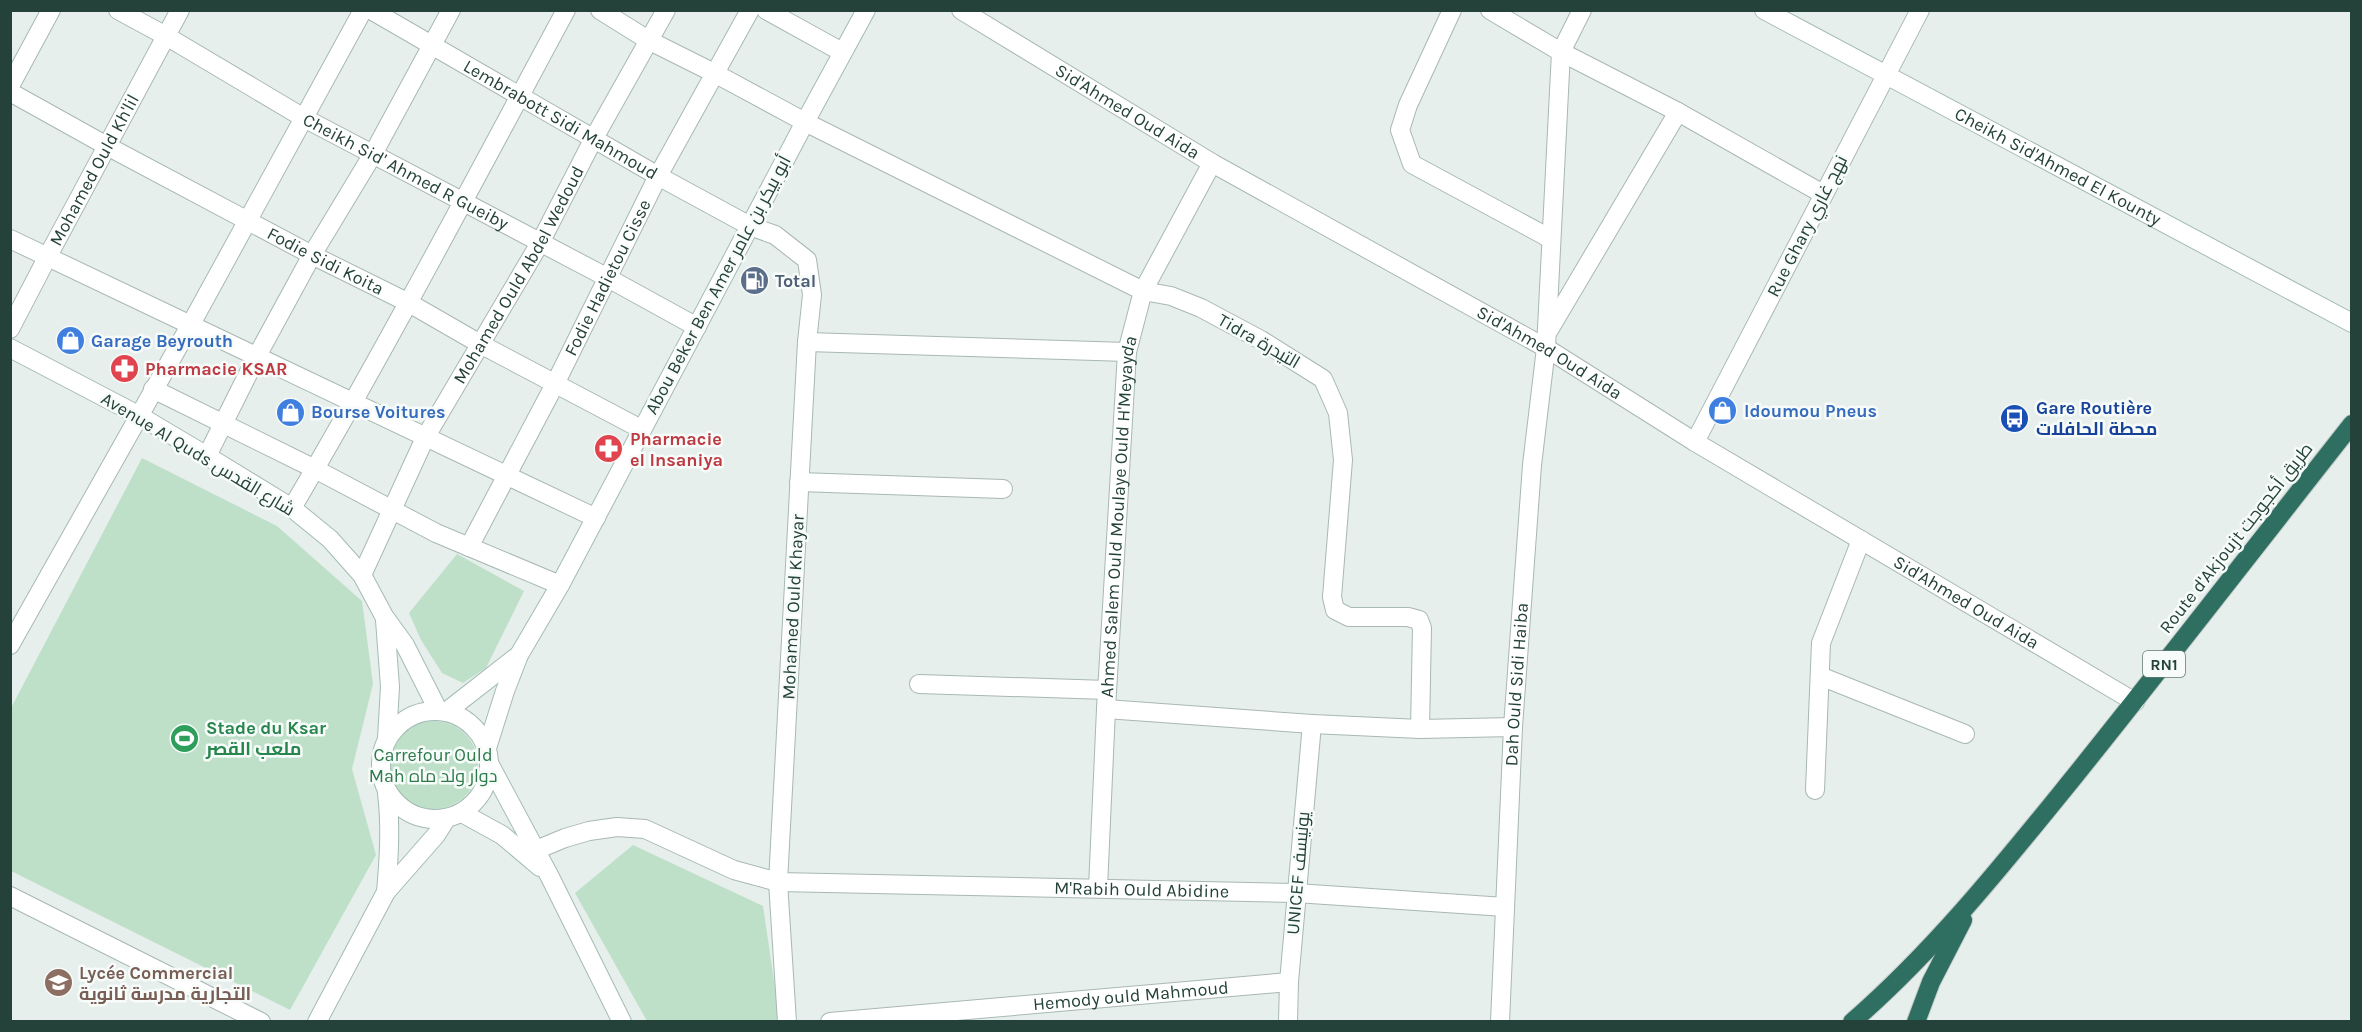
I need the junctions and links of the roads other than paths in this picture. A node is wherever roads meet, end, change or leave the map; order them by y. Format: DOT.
graph roads {
  1 [pos="51,10"];
  2 [pos="118,10"];
  3 [pos="180,10"];
  4 [pos="363,10"];
  5 [pos="371,10"];
  6 [pos="451,10"];
  7 [pos="566,10"];
  8 [pos="600,10"];
  9 [pos="666,10"];
  10 [pos="750,10"];
  11 [pos="765,10"];
  12 [pos="866,10"];
  13 [pos="961,10"];
  14 [pos="1452,10"];
  15 [pos="1490,10"];
  16 [pos="1582,10"];
  17 [pos="1764,10"];
  18 [pos="1920,10"];
  19 [pos="166,36"];
  20 [pos="648,40"];
  21 [pos="432,45"];
  22 [pos="842,52"];
  23 [pos="1561,52"];
  24 [pos="716,74"];
  25 [pos="1885,76"];
  26 [pos="10,86"];
  27 [pos="10,92"];
  28 [pos="519,97"];
  29 [pos="1678,112"];
  30 [pos="304,118"];
  31 [pos="805,122"];
  32 [pos="594,138"];
  33 [pos="107,146"];
  34 [pos="373,154"];
  35 [pos="1212,163"];
  36 [pos="658,176"];
  37 [pos="1823,194"];
  38 [pos="465,202"];
  39 [pos="248,221"];
  40 [pos="750,226"];
  41 [pos="10,239"];
  42 [pos="1551,239"];
  43 [pos="540,243"];
  44 [pos="312,255"];
  45 [pos="48,256"];
  46 [pos="608,278"];
  47 [pos="1143,291"];
  48 [pos="409,303"];
  49 [pos="2352,323"];
  50 [pos="190,324"];
  51 [pos="697,327"];
  52 [pos="10,329"];
  53 [pos="1546,341"];
  54 [pos="807,342"];
  55 [pos="482,345"];
  56 [pos="10,348"];
  57 [pos="1127,352"];
  58 [pos="256,356"];
  59 [pos="555,384"];
  60 [pos="153,389"];
  61 [pos="354,403"];
  62 [pos="138,415"];
  63 [pos="222,424"];
  64 [pos="2352,424"];
  65 [pos="641,429"];
  66 [pos="425,438"];
  67 [pos="1695,442"];
  68 [pos="207,456"];
  69 [pos="315,469"];
  70 [pos="506,476"];
  71 [pos="800,482"];
  72 [pos="1003,489"];
  73 [pos="292,508"];
  74 [pos="393,510"];
  75 [pos="596,518"];
  76 [pos="1861,540"];
  77 [pos="469,547"];
  78 [pos="362,575"];
  79 [pos="560,585"];
  80 [pos="384,616"];
  81 [pos="10,645"];
  82 [pos="519,655"];
  83 [pos="1820,676"];
  84 [pos="919,684"];
  85 [pos="1107,690"];
  86 [pos="2135,702"];
  87 [pos="1106,710"];
  88 [pos="442,711"];
  89 [pos="1312,724"];
  90 [pos="1513,727"];
  91 [pos="1420,729"];
  92 [pos="1965,734"];
  93 [pos="387,738"];
  94 [pos="489,757"];
  95 [pos="1815,790"];
  96 [pos="387,793"];
  97 [pos="454,816"];
  98 [pos="536,850"];
  99 [pos="550,877"];
  100 [pos="778,882"];
  101 [pos="1098,888"];
  102 [pos="386,892"];
  103 [pos="1296,892"];
  104 [pos="10,896"];
  105 [pos="1973,902"];
  106 [pos="1505,907"];
  107 [pos="1289,982"];
  108 [pos="962,1016"];
  109 [pos="261,1022"];
  110 [pos="317,1022"];
  111 [pos="622,1022"];
  112 [pos="788,1022"];
  113 [pos="830,1022"];
  114 [pos="1288,1022"];
  115 [pos="1500,1022"];
  116 [pos="1852,1022"];
  117 [pos="1916,1022"];
  1 -- 26 [label="street"];
  2 -- 19 [label="street, Cheikh Sid' Ahmed R Gueiby"];
  3 -- 19 [label="street, Mohamed Ould Kh'lil"];
  4 -- 30 [label="street"];
  5 -- 21 [label="street, Lembrabott Sidi Mahmoud"];
  6 -- 21 [label="street"];
  7 -- 28 [label="street"];
  8 -- 20 [label="street, Tidra التيدرة"];
  9 -- 20 [label="street, Mohamed Ould Abdel Wedoud"];
  10 -- 24 [label="street, Fodie Hadietou Cisse"];
  11 -- 22 [label="street"];
  12 -- 22 [label="street, Abou Beker Ben Amer أبو بيكر بن عامر"];
  13 -- 35 [label="street, Sid'Ahmed Oud Aida"];
  14 -- 42 [label="street"];
  15 -- 23 [label="street"];
  16 -- 23 [label="street"];
  17 -- 25 [label="street, Cheikh Sid'Ahmed El Kounty"];
  18 -- 25 [label="street, Rue Ghary نهج غاري"];
  19 -- 30 [label="street, Cheikh Sid' Ahmed R Gueiby"];
  19 -- 33 [label="street, Mohamed Ould Kh'lil"];
  20 -- 24 [label="street, Tidra التيدرة"];
  20 -- 32 [label="street, Mohamed Ould Abdel Wedoud"];
  21 -- 28 [label="street, Lembrabott Sidi Mahmoud"];
  21 -- 34 [label="street"];
  22 -- 31 [label="street, Abou Beker Ben Amer أبو بيكر بن عامر"];
  23 -- 29 [label="street"];
  23 -- 42 [label="street, Dah Ould Sidi Haiba"];
  24 -- 31 [label="street, Tidra التيدرة"];
  24 -- 36 [label="street, Fodie Hadietou Cisse"];
  25 -- 37 [label="street, Rue Ghary نهج غاري"];
  25 -- 49 [label="street, Cheikh Sid'Ahmed El Kounty"];
  27 -- 33 [label="street, Fodie Sidi Koita"];
  28 -- 32 [label="street, Lembrabott Sidi Mahmoud"];
  28 -- 38 [label="street"];
  29 -- 37 [label="street"];
  29 -- 53 [label="street"];
  30 -- 34 [label="street, Cheikh Sid' Ahmed R Gueiby"];
  30 -- 39 [label="street"];
  31 -- 40 [label="street, Abou Beker Ben Amer أبو بيكر بن عامر"];
  31 -- 47 [label="street, Tidra التيدرة"];
  32 -- 36 [label="street, Lembrabott Sidi Mahmoud"];
  32 -- 43 [label="street, Mohamed Ould Abdel Wedoud"];
  33 -- 39 [label="street, Fodie Sidi Koita"];
  33 -- 45 [label="street, Mohamed Ould Kh'lil"];
  34 -- 38 [label="street, Cheikh Sid' Ahmed R Gueiby"];
  34 -- 44 [label="street"];
  35 -- 47 [label="street, Ahmed Salem Ould Moulaye Ould H'Meyayda"];
  35 -- 53 [label="street, Sid'Ahmed Oud Aida"];
  36 -- 40 [label="street, Lembrabott Sidi Mahmoud"];
  36 -- 46 [label="street, Fodie Hadietou Cisse"];
  37 -- 67 [label="street, Rue Ghary نهج غاري"];
  38 -- 43 [label="street, Cheikh Sid' Ahmed R Gueiby"];
  38 -- 48 [label="street"];
  39 -- 44 [label="street, Fodie Sidi Koita"];
  39 -- 50 [label="street"];
  40 -- 51 [label="street, Abou Beker Ben Amer أبو بيكر بن عامر"];
  40 -- 54 [label="street, Mohamed Ould Khayar"];
  41 -- 45 [label="street"];
  42 -- 53 [label="street, Dah Ould Sidi Haiba"];
  43 -- 46 [label="street, Cheikh Sid' Ahmed R Gueiby"];
  43 -- 55 [label="street, Mohamed Ould Abdel Wedoud"];
  44 -- 48 [label="street, Fodie Sidi Koita"];
  44 -- 58 [label="street"];
  45 -- 50 [label="street"];
  45 -- 52 [label="street, Mohamed Ould Kh'lil"];
  46 -- 51 [label="street, Cheikh Sid' Ahmed R Gueiby"];
  46 -- 59 [label="street, Fodie Hadietou Cisse"];
  47 -- 57 [label="street, Ahmed Salem Ould Moulaye Ould H'Meyayda"];
  47 -- 91 [label="street, Tidra التيدرة"];
  48 -- 55 [label="street, Fodie Sidi Koita"];
  48 -- 61 [label="street"];
  50 -- 58 [label="street"];
  50 -- 60 [label="street"];
  51 -- 65 [label="street, Abou Beker Ben Amer أبو بيكر بن عامر"];
  53 -- 67 [label="street, Sid'Ahmed Oud Aida"];
  53 -- 90 [label="street, Dah Ould Sidi Haiba"];
  54 -- 57 [label="street"];
  54 -- 71 [label="street, Mohamed Ould Khayar"];
  55 -- 59 [label="street, Fodie Sidi Koita"];
  55 -- 66 [label="street, Mohamed Ould Abdel Wedoud"];
  56 -- 62 [label="street, Avenue Al Quds شارع القدس"];
  57 -- 85 [label="street, Ahmed Salem Ould Moulaye Ould H'Meyayda"];
  58 -- 61 [label="street"];
  58 -- 63 [label="street"];
  59 -- 65 [label="street, Fodie Sidi Koita"];
  59 -- 70 [label="street, Fodie Hadietou Cisse"];
  60 -- 62 [label="street"];
  60 -- 63 [label="street"];
  61 -- 66 [label="street"];
  61 -- 69 [label="street"];
  62 -- 68 [label="street, Avenue Al Quds شارع القدس"];
  62 -- 81 [label="street"];
  63 -- 68 [label="street"];
  63 -- 69 [label="street"];
  64 -- 86 [label="highway, Route d'Akjoujt طريق أكجوجت / RN1"];
  65 -- 75 [label="street, Abou Beker Ben Amer أبو بيكر بن عامر"];
  66 -- 70 [label="street"];
  66 -- 74 [label="street, Mohamed Ould Abdel Wedoud"];
  67 -- 76 [label="street, Sid'Ahmed Oud Aida"];
  68 -- 73 [label="street, Avenue Al Quds شارع القدس"];
  69 -- 73 [label="street"];
  69 -- 74 [label="street"];
  70 -- 75 [label="street"];
  70 -- 77 [label="street, Fodie Hadietou Cisse"];
  71 -- 72 [label="street"];
  71 -- 100 [label="street, Mohamed Ould Khayar"];
  73 -- 78 [label="street, Avenue Al Quds شارع القدس"];
  74 -- 77 [label="street"];
  74 -- 78 [label="street, Mohamed Ould Abdel Wedoud"];
  75 -- 79 [label="street, Abou Beker Ben Amer أبو بيكر بن عامر"];
  76 -- 83 [label="street"];
  76 -- 86 [label="street, Sid'Ahmed Oud Aida"];
  77 -- 79 [label="street"];
  78 -- 80 [label="street, Avenue Al Quds شارع القدس"];
  79 -- 82 [label="street, Abou Beker Ben Amer أبو بيكر بن عامر"];
  80 -- 88 [label="street, Avenue Al Quds شارع القدس"];
  80 -- 93 [label="street, Avenue Al Quds شارع القدس"];
  82 -- 88 [label="street, Abou Beker Ben Amer أبو بيكر بن عامر"];
  82 -- 94 [label="street, Abou Beker Ben Amer أبو بيكر بن عامر"];
  83 -- 92 [label="street"];
  83 -- 95 [label="street"];
  84 -- 85 [label="street"];
  85 -- 87 [label="street, Ahmed Salem Ould Moulaye Ould H'Meyayda"];
  86 -- 105 [label="highway, Route d'Akjoujt طريق أكجوجت / RN1"];
  87 -- 89 [label="street"];
  87 -- 101 [label="street, Ahmed Salem Ould Moulaye Ould H'Meyayda"];
  88 -- 93 [label="street"];
  88 -- 94 [label="street"];
  89 -- 91 [label="street"];
  89 -- 103 [label="street, UNICEF يونيسف"];
  90 -- 91 [label="street"];
  90 -- 106 [label="street, Dah Ould Sidi Haiba"];
  93 -- 96 [label="street"];
  94 -- 97 [label="street"];
  94 -- 98 [label="street"];
  96 -- 97 [label="street"];
  96 -- 102 [label="street"];
  97 -- 99 [label="street"];
  97 -- 102 [label="street"];
  98 -- 99 [label="street"];
  98 -- 100 [label="street, M'Rabih Ould Abidine"];
  99 -- 111 [label="street"];
  100 -- 101 [label="street, M'Rabih Ould Abidine"];
  100 -- 112 [label="street, Mohamed Ould Khayar"];
  101 -- 103 [label="street, M'Rabih Ould Abidine"];
  102 -- 110 [label="street"];
  103 -- 106 [label="street, M'Rabih Ould Abidine"];
  103 -- 107 [label="street, UNICEF يونيسف"];
  104 -- 109 [label="street"];
  105 -- 116 [label="highway, Route d'Akjoujt طريق أكجوجت / RN1"];
  105 -- 117 [label="highway, Route d'Akjoujt طريق أكجوجت / RN1"];
  106 -- 115 [label="street, Dah Ould Sidi Haiba"];
  107 -- 108 [label="street, Hemody ould Mahmoud"];
  107 -- 114 [label="street, UNICEF يونيسف"];
  108 -- 113 [label="street, Hemody ould Mahmoud"];
}
